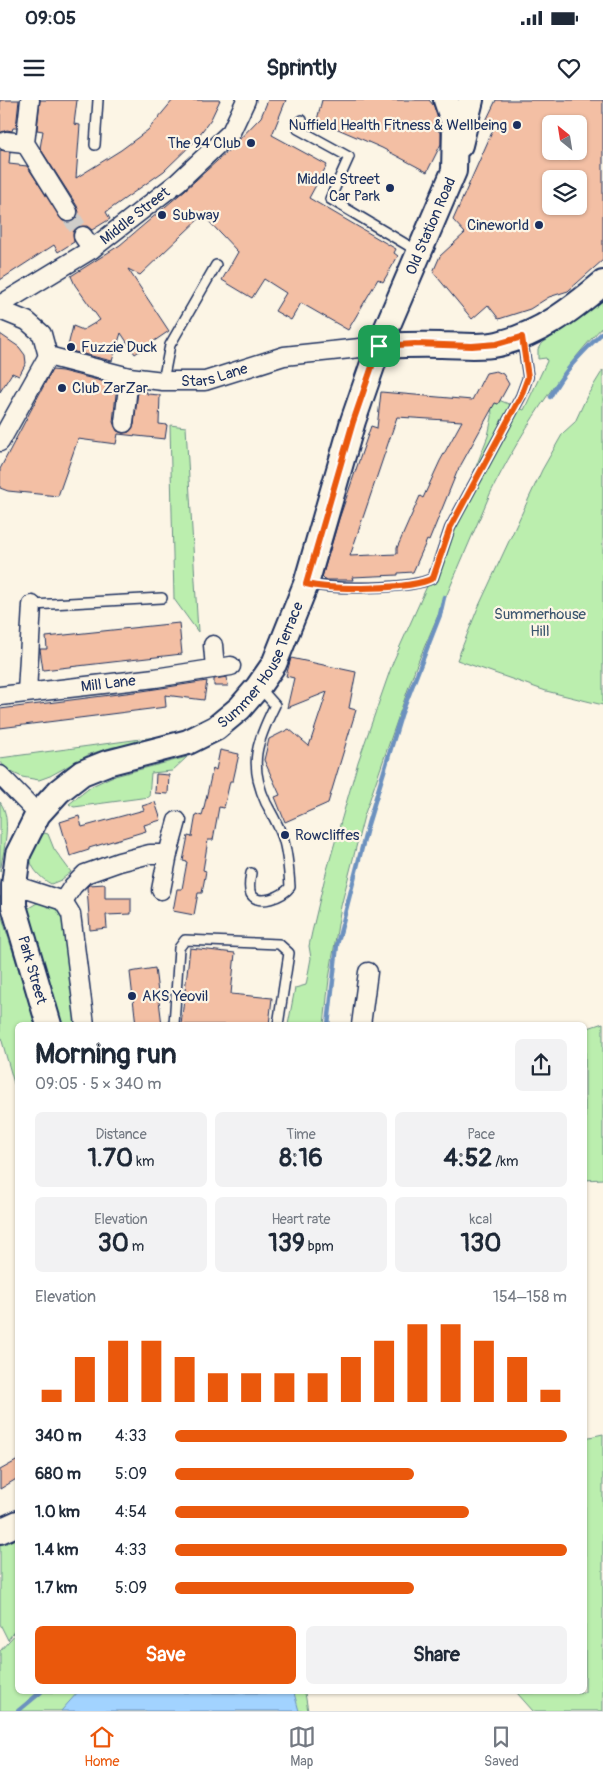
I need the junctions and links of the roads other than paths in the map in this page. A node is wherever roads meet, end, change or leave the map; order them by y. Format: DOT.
graph roads {
  1 [pos="30,100"];
  2 [pos="98,100"];
  3 [pos="246,100"];
  4 [pos="446,100"];
  5 [pos="471,100"];
  6 [pos="302,120"];
  7 [pos="6,141"];
  8 [pos="24,143"];
  9 [pos="95,145"];
  10 [pos="454,171"];
  11 [pos="68,212"];
  12 [pos="419,252"];
  13 [pos="216,265"];
  14 [pos="603,283"];
  15 [pos="0,305"];
  16 [pos="0,310"];
  17 [pos="522,337"];
  18 [pos="379,346"];
  19 [pos="48,356"];
  20 [pos="129,377"];
  21 [pos="163,381"];
  22 [pos="124,424"];
  23 [pos="0,442"];
  24 [pos="306,584"];
  25 [pos="162,598"];
  26 [pos="32,605"];
  27 [pos="213,645"];
  28 [pos="258,687"];
  29 [pos="27,692"];
  30 [pos="0,696"];
  31 [pos="0,775"];
  32 [pos="38,814"];
  33 [pos="177,820"];
  34 [pos="168,854"];
  35 [pos="251,874"];
  36 [pos="14,885"];
  37 [pos="161,890"];
  38 [pos="63,901"];
  39 [pos="368,972"];
  40 [pos="48,1022"];
  41 [pos="85,1022"];
  42 [pos="174,1022"];
  43 [pos="278,1022"];
  44 [pos="361,1022"];
  45 [pos="15,1524"];
  46 [pos="0,1531"];
  1 -- 8 [label="street"];
  2 -- 9 [label="lane"];
  3 -- 15 [label="street, Middle Street"];
  4 -- 10 [label="street, Old Station Road"];
  5 -- 10 [label="street"];
  6 -- 12 [label="lane"];
  7 -- 8 [label="street"];
  8 -- 11 [label="street"];
  10 -- 12 [label="street, Old Station Road"];
  12 -- 18 [label="street, Old Station Road"];
  13 -- 21 [label="lane"];
  14 -- 17 [label="street"];
  16 -- 19 [label="street"];
  17 -- 18 [label="street"];
  17 -- 24 [label="lane"];
  18 -- 21 [label="street, Stars Lane"];
  18 -- 24 [label="street, Summer House Terrace"];
  19 -- 20 [label="street, Stars Lane"];
  19 -- 23 [label="street"];
  20 -- 21 [label="street, Stars Lane"];
  20 -- 22 [label="street"];
  24 -- 28 [label="street, Summer House Terrace"];
  25 -- 26 [label="lane"];
  26 -- 29 [label="street"];
  27 -- 29 [label="street, Mill Lane"];
  28 -- 32 [label="street, Summer House Terrace"];
  28 -- 35 [label="lane"];
  29 -- 30 [label="street, Mill Lane"];
  31 -- 32 [label="street"];
  32 -- 36 [label="street, Summer House Terrace"];
  33 -- 34 [label="street"];
  34 -- 37 [label="street"];
  34 -- 38 [label="street"];
  36 -- 38 [label="street"];
  36 -- 40 [label="street, Park Street"];
  38 -- 41 [label="street"];
  39 -- 44 [label="street"];
  42 -- 43 [label="lane"];
  45 -- 46 [label="street"];
}
